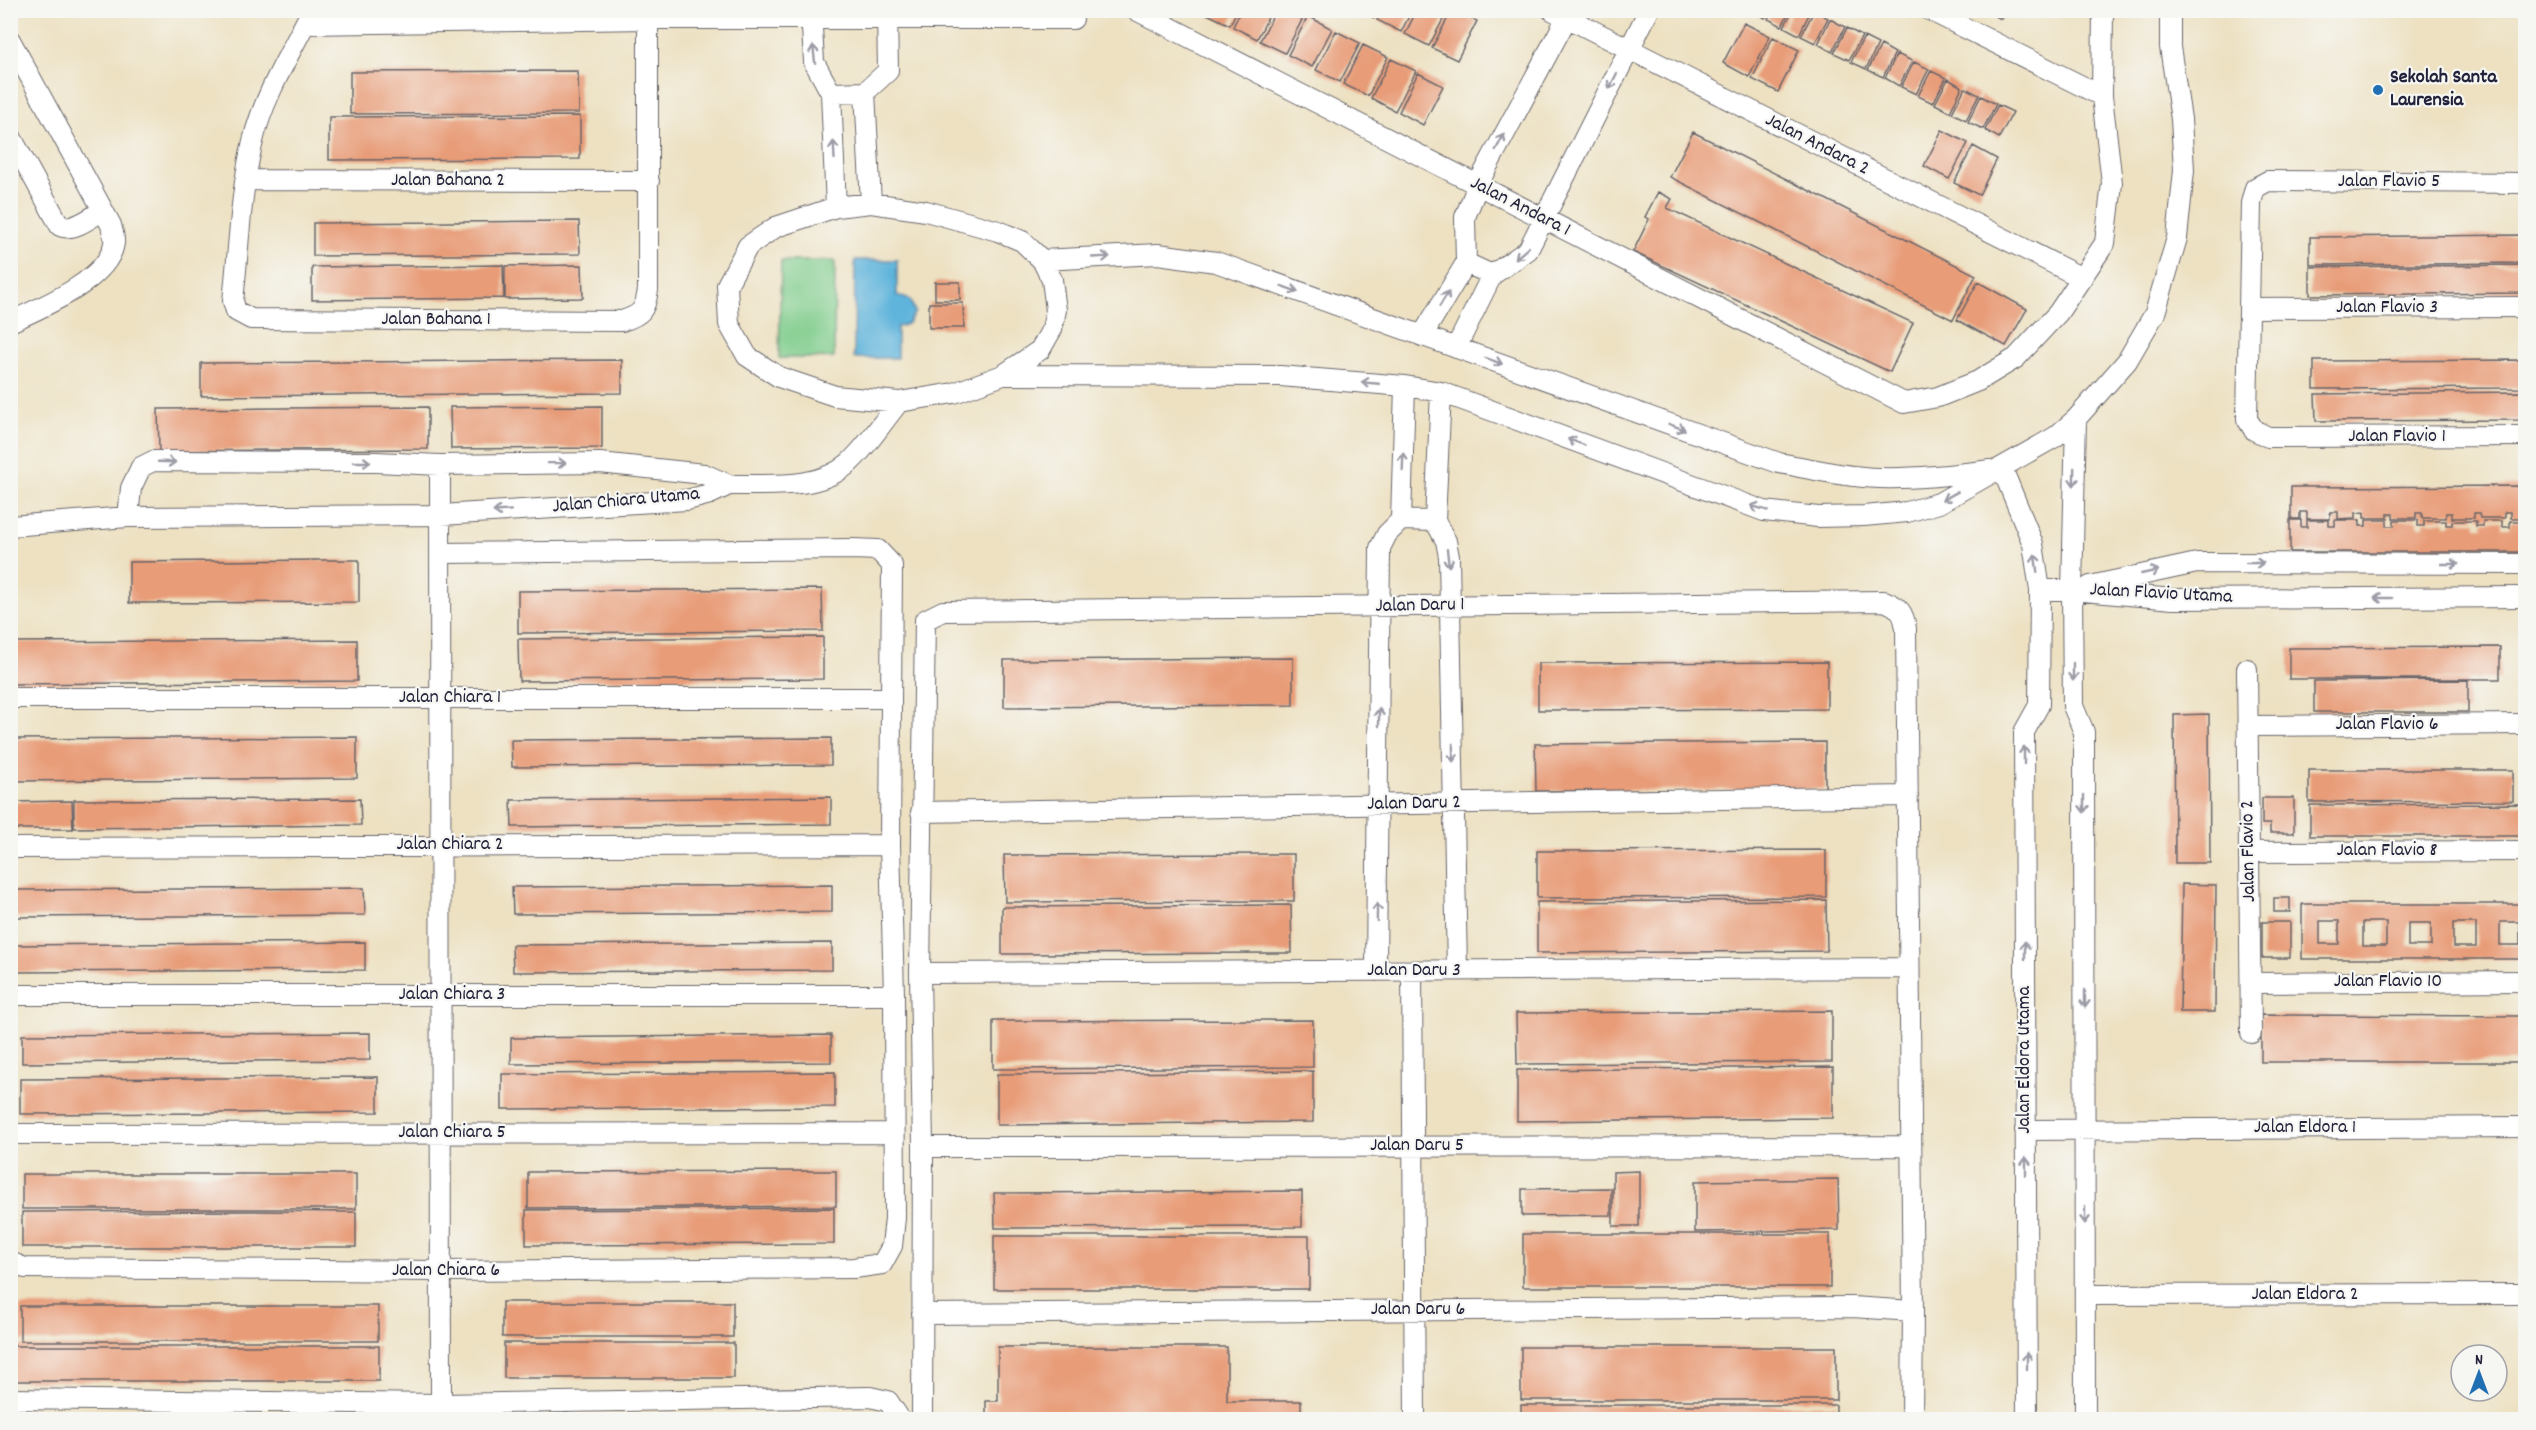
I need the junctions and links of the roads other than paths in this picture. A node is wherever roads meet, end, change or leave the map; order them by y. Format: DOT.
graph roads {
  1 [pos="1649,10"];
  2 [pos="1929,10"];
  3 [pos="2103,10"];
  4 [pos="2170,10"];
  5 [pos="1136,11"];
  6 [pos="1563,13"];
  7 [pos="811,15"];
  8 [pos="887,15"];
  9 [pos="309,17"];
  10 [pos="648,19"];
  11 [pos="1073,19"];
  12 [pos="10,40"];
  13 [pos="1629,49"];
  14 [pos="865,92"];
  15 [pos="831,93"];
  16 [pos="2102,96"];
  17 [pos="10,135"];
  18 [pos="246,180"];
  19 [pos="649,181"];
  20 [pos="2526,183"];
  21 [pos="1478,185"];
  22 [pos="871,203"];
  23 [pos="836,207"];
  24 [pos="107,218"];
  25 [pos="1544,219"];
  26 [pos="1042,260"];
  27 [pos="1466,263"];
  28 [pos="1492,275"];
  29 [pos="2082,278"];
  30 [pos="2526,307"];
  31 [pos="2249,308"];
  32 [pos="10,322"];
  33 [pos="1422,336"];
  34 [pos="1456,348"];
  35 [pos="1003,375"];
  36 [pos="1405,386"];
  37 [pos="1441,392"];
  38 [pos="899,402"];
  39 [pos="2076,419"];
  40 [pos="2526,436"];
  41 [pos="440,465"];
  42 [pos="635,466"];
  43 [pos="2002,468"];
  44 [pos="729,484"];
  45 [pos="630,502"];
  46 [pos="441,515"];
  47 [pos="128,517"];
  48 [pos="1401,520"];
  49 [pos="1435,521"];
  50 [pos="10,526"];
  51 [pos="441,553"];
  52 [pos="2526,564"];
  53 [pos="2040,590"];
  54 [pos="2072,590"];
  55 [pos="2526,597"];
  56 [pos="1379,606"];
  57 [pos="1451,606"];
  58 [pos="2247,669"];
  59 [pos="10,698"];
  60 [pos="441,698"];
  61 [pos="890,698"];
  62 [pos="2039,705"];
  63 [pos="2073,706"];
  64 [pos="2526,724"];
  65 [pos="2248,726"];
  66 [pos="1908,796"];
  67 [pos="1454,804"];
  68 [pos="1379,805"];
  69 [pos="921,812"];
  70 [pos="890,844"];
  71 [pos="441,845"];
  72 [pos="10,848"];
  73 [pos="2526,851"];
  74 [pos="2249,852"];
  75 [pos="1909,968"];
  76 [pos="1457,970"];
  77 [pos="1376,971"];
  78 [pos="1412,971"];
  79 [pos="920,974"];
  80 [pos="2526,981"];
  81 [pos="2251,983"];
  82 [pos="10,995"];
  83 [pos="441,995"];
  84 [pos="894,995"];
  85 [pos="2251,1033"];
  86 [pos="2526,1127"];
  87 [pos="2025,1130"];
  88 [pos="2085,1130"];
  89 [pos="441,1133"];
  90 [pos="894,1133"];
  91 [pos="10,1134"];
  92 [pos="1413,1146"];
  93 [pos="1911,1146"];
  94 [pos="923,1147"];
  95 [pos="10,1262"];
  96 [pos="441,1271"];
  97 [pos="2526,1294"];
  98 [pos="2085,1295"];
  99 [pos="1414,1310"];
  100 [pos="1913,1311"];
  101 [pos="922,1314"];
  102 [pos="10,1399"];
  103 [pos="441,1412"];
  104 [pos="898,1419"];
  105 [pos="922,1419"];
  106 [pos="1415,1419"];
  107 [pos="1912,1419"];
  108 [pos="2027,1419"];
  109 [pos="2085,1419"];
  1 -- 13 [label="street"];
  2 -- 16 [label="street"];
  3 -- 16 [label="street"];
  4 -- 39 [label="street"];
  5 -- 21 [label="street, Jalan Andara 1"];
  6 -- 13 [label="street, Jalan Andara 2"];
  21 -- 6 [label="street, one-way"];
  7 -- 8 [label="street"];
  7 -- 10 [label="street"];
  15 -- 7 [label="street, one-way"];
  8 -- 11 [label="street"];
  8 -- 14 [label="street"];
  9 -- 10 [label="street"];
  9 -- 18 [label="street"];
  10 -- 19 [label="street"];
  12 -- 24 [label="street"];
  13 -- 25 [label="street, one-way"];
  13 -- 29 [label="street, Jalan Andara 2"];
  14 -- 15 [label="street"];
  14 -- 22 [label="street"];
  23 -- 15 [label="street, one-way"];
  16 -- 29 [label="street"];
  17 -- 24 [label="street"];
  18 -- 19 [label="street, Jalan Bahana 2"];
  18 -- 19 [label="street, Jalan Bahana 1"];
  20 -- 31 [label="street, Jalan Flavio 5"];
  21 -- 25 [label="street, Jalan Andara 1"];
  21 -- 27 [label="street"];
  22 -- 23 [label="street"];
  22 -- 26 [label="street"];
  23 -- 38 [label="street"];
  24 -- 32 [label="street"];
  25 -- 28 [label="street, one-way"];
  25 -- 29 [label="street, Jalan Andara 1"];
  26 -- 33 [label="street, one-way"];
  26 -- 35 [label="street"];
  27 -- 28 [label="street"];
  33 -- 27 [label="street, one-way"];
  28 -- 34 [label="street"];
  30 -- 31 [label="street, Jalan Flavio 3"];
  31 -- 40 [label="street, Jalan Flavio 1"];
  33 -- 34 [label="street"];
  34 -- 43 [label="street, one-way"];
  36 -- 35 [label="street, one-way"];
  35 -- 38 [label="street"];
  36 -- 37 [label="street"];
  48 -- 36 [label="street, one-way"];
  43 -- 37 [label="street, one-way"];
  37 -- 49 [label="street"];
  38 -- 44 [label="street"];
  39 -- 43 [label="street"];
  39 -- 54 [label="street, one-way"];
  41 -- 42 [label="street, Jalan Chiara Utama, one-way"];
  41 -- 46 [label="street"];
  47 -- 41 [label="street, Jalan Chiara Utama, one-way"];
  42 -- 44 [label="street, Jalan Chiara Utama"];
  42 -- 45 [label="street"];
  53 -- 43 [label="street, one-way"];
  44 -- 45 [label="street, Jalan Chiara Utama"];
  45 -- 46 [label="street, Jalan Chiara Utama, one-way"];
  46 -- 47 [label="street, Jalan Chiara Utama"];
  46 -- 51 [label="street"];
  47 -- 50 [label="street, Jalan Chiara Utama"];
  48 -- 49 [label="street"];
  48 -- 56 [label="street"];
  49 -- 57 [label="street, one-way"];
  51 -- 60 [label="street"];
  51 -- 61 [label="street"];
  54 -- 52 [label="street, Jalan Flavio Utama, one-way"];
  53 -- 54 [label="street"];
  53 -- 62 [label="street"];
  55 -- 54 [label="street, Jalan Flavio Utama, one-way"];
  54 -- 63 [label="street, one-way"];
  56 -- 57 [label="street, Jalan Daru 1"];
  68 -- 56 [label="street, one-way"];
  56 -- 69 [label="street, Jalan Daru 1"];
  57 -- 66 [label="street, Jalan Daru 1"];
  57 -- 67 [label="street, one-way"];
  58 -- 65 [label="street, Jalan Flavio 2"];
  59 -- 60 [label="street, Jalan Chiara 1"];
  60 -- 61 [label="street, Jalan Chiara 1"];
  60 -- 71 [label="street"];
  61 -- 70 [label="street"];
  62 -- 63 [label="street"];
  87 -- 62 [label="street, Jalan Eldora Utama, one-way"];
  63 -- 88 [label="street, one-way"];
  64 -- 65 [label="street, Jalan Flavio 6"];
  65 -- 74 [label="street, Jalan Flavio 2"];
  66 -- 67 [label="street, Jalan Daru 2"];
  66 -- 75 [label="street"];
  67 -- 68 [label="street, Jalan Daru 2"];
  67 -- 76 [label="street"];
  68 -- 69 [label="street, Jalan Daru 2"];
  77 -- 68 [label="street, one-way"];
  69 -- 79 [label="street"];
  70 -- 71 [label="street, Jalan Chiara 2"];
  70 -- 84 [label="street"];
  71 -- 72 [label="street, Jalan Chiara 2"];
  71 -- 83 [label="street"];
  73 -- 74 [label="street, Jalan Flavio 8"];
  74 -- 81 [label="street, Jalan Flavio 2"];
  75 -- 76 [label="street, Jalan Daru 3"];
  75 -- 93 [label="street"];
  76 -- 78 [label="street, Jalan Daru 3"];
  77 -- 78 [label="street, Jalan Daru 3"];
  77 -- 79 [label="street, Jalan Daru 3"];
  78 -- 92 [label="street"];
  79 -- 94 [label="street"];
  80 -- 81 [label="street, Jalan Flavio 10"];
  81 -- 85 [label="street, Jalan Flavio 2"];
  82 -- 83 [label="street, Jalan Chiara 3"];
  83 -- 84 [label="street, Jalan Chiara 3"];
  83 -- 89 [label="street"];
  84 -- 90 [label="street"];
  86 -- 88 [label="street, Jalan Eldora 1"];
  87 -- 88 [label="street, Jalan Eldora 1"];
  108 -- 87 [label="street, Jalan Eldora Utama, one-way"];
  88 -- 98 [label="street, one-way"];
  89 -- 90 [label="street, Jalan Chiara 5"];
  89 -- 91 [label="street, Jalan Chiara 5"];
  89 -- 96 [label="street"];
  90 -- 96 [label="street, Jalan Chiara 6"];
  92 -- 93 [label="street, Jalan Daru 5"];
  92 -- 94 [label="street, Jalan Daru 5"];
  92 -- 99 [label="street"];
  93 -- 100 [label="street"];
  94 -- 101 [label="street"];
  95 -- 96 [label="street, Jalan Chiara 6"];
  96 -- 103 [label="street"];
  97 -- 98 [label="street, Jalan Eldora 2"];
  98 -- 109 [label="street"];
  99 -- 100 [label="street, Jalan Daru 6"];
  99 -- 101 [label="street, Jalan Daru 6"];
  99 -- 106 [label="street"];
  100 -- 107 [label="street"];
  101 -- 105 [label="street"];
  102 -- 103 [label="street"];
  103 -- 104 [label="street"];
}
